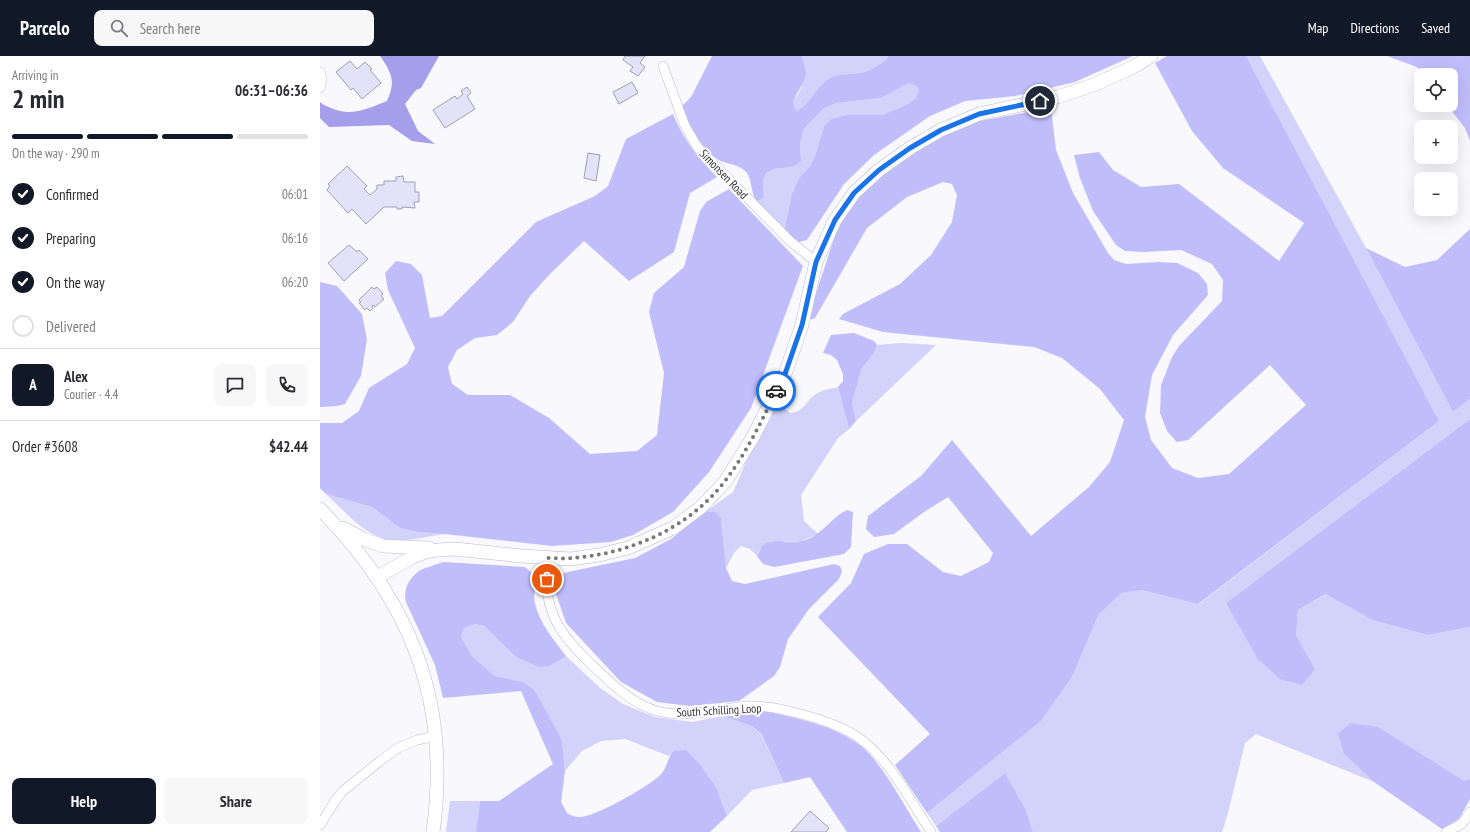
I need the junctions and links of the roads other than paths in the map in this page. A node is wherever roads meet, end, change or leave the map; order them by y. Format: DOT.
graph roads {
  1 [pos="1151,56"];
  2 [pos="663,66"];
  3 [pos="320,72"];
  4 [pos="320,88"];
  5 [pos="816,262"];
  6 [pos="320,509"];
  7 [pos="335,524"];
  8 [pos="455,549"];
  9 [pos="548,558"];
  10 [pos="377,577"];
  11 [pos="436,736"];
  12 [pos="1470,812"];
  13 [pos="320,825"];
  14 [pos="433,832"];
  15 [pos="931,832"];
  16 [pos="1446,832"];
  1 -- 5 [label="street"];
  2 -- 5 [label="street, Simonsen Road"];
  3 -- 4 [label="street"];
  5 -- 9 [label="street"];
  6 -- 7 [label="street"];
  7 -- 8 [label="street"];
  7 -- 10 [label="street"];
  8 -- 9 [label="street"];
  8 -- 10 [label="street"];
  9 -- 15 [label="street, South Schilling Loop"];
  10 -- 11 [label="street"];
  11 -- 13 [label="street"];
  11 -- 14 [label="street"];
  12 -- 16 [label="street"];
}
